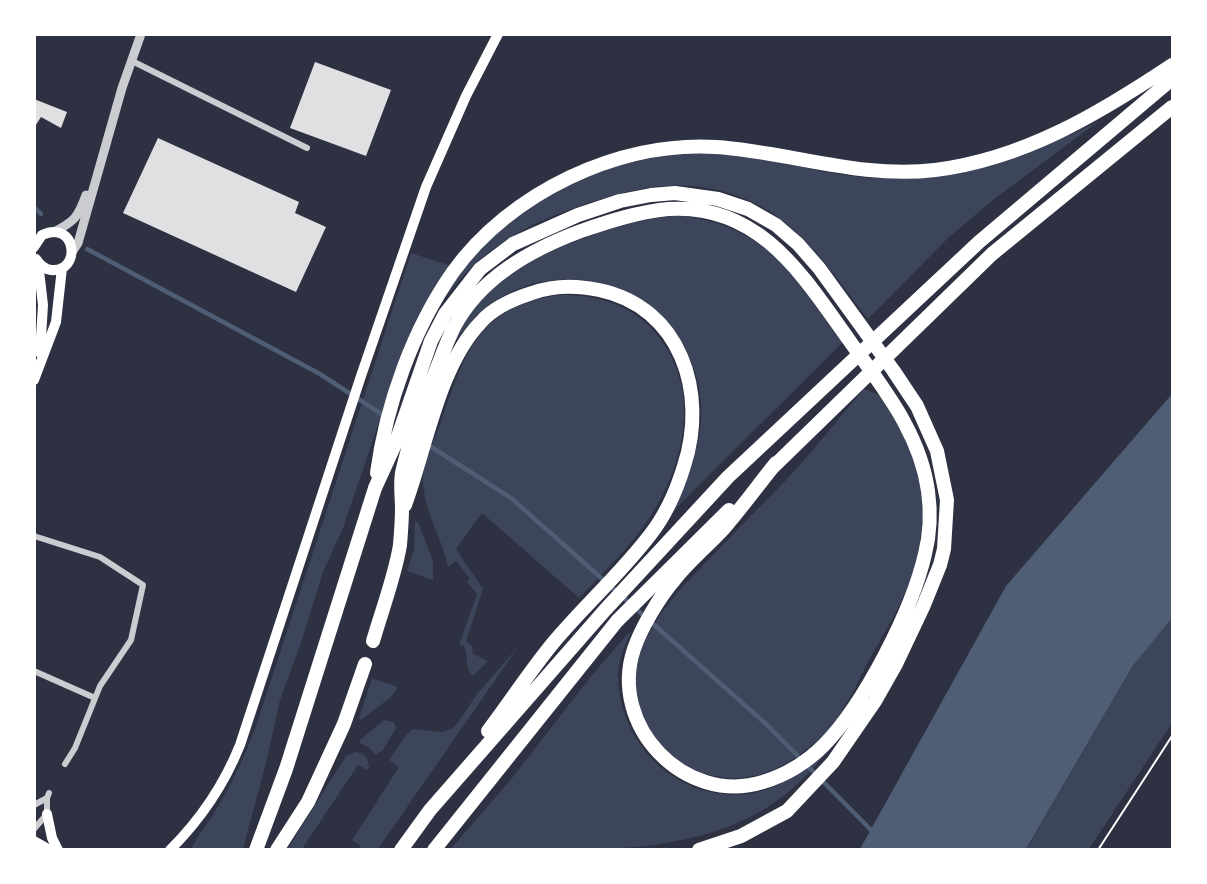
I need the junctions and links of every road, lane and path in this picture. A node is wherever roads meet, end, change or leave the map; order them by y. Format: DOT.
graph roads {
  1 [pos="141,34"];
  2 [pos="498,34"];
  3 [pos="132,61"];
  4 [pos="1173,65"];
  5 [pos="1173,79"];
  6 [pos="1173,108"];
  7 [pos="107,139"];
  8 [pos="307,148"];
  9 [pos="34,228"];
  10 [pos="51,232"];
  11 [pos="34,247"];
  12 [pos="72,252"];
  13 [pos="36,258"];
  14 [pos="62,268"];
  15 [pos="36,376"];
  16 [pos="421,411"];
  17 [pos="777,463"];
  18 [pos="375,488"];
  19 [pos="34,536"];
  20 [pos="373,641"];
  21 [pos="364,664"];
  22 [pos="34,671"];
  23 [pos="95,698"];
  24 [pos="1173,736"];
  25 [pos="65,764"];
  26 [pos="34,804"];
  27 [pos="430,810"];
  28 [pos="47,814"];
  29 [pos="34,829"];
  30 [pos="190,830"];
  31 [pos="34,840"];
  32 [pos="50,849"];
  33 [pos="58,849"];
  34 [pos="170,849"];
  35 [pos="183,849"];
  36 [pos="256,849"];
  37 [pos="277,849"];
  38 [pos="400,849"];
  39 [pos="434,849"];
  40 [pos="699,849"];
  41 [pos="1098,849"];
  1 -- 3 [label="street"];
  2 -- 30 [label="main road"];
  3 -- 7 [label="street"];
  3 -- 8 [label="street"];
  4 -- 18 [label="highway"];
  5 -- 27 [label="highway"];
  6 -- 17 [label="highway"];
  7 -- 10 [label="street"];
  7 -- 12 [label="street"];
  9 -- 10 [label="main road"];
  10 -- 11 [label="main road"];
  10 -- 12 [label="main road"];
  12 -- 14 [label="main road"];
  13 -- 14 [label="main road"];
  13 -- 15 [label="main road"];
  14 -- 15 [label="main road"];
  16 -- 17 [label="highway"];
  16 -- 18 [label="highway"];
  16 -- 20 [label="highway"];
  16 -- 27 [label="highway"];
  16 -- 40 [label="highway"];
  17 -- 39 [label="highway"];
  18 -- 36 [label="highway"];
  19 -- 23 [label="street"];
  21 -- 37 [label="highway"];
  22 -- 23 [label="street"];
  23 -- 25 [label="street"];
  24 -- 41 [label="path"];
  26 -- 28 [label="street"];
  27 -- 38 [label="highway"];
  28 -- 29 [label="street"];
  28 -- 33 [label="main road"];
  30 -- 34 [label="main road"];
  30 -- 35 [label="main road"];
  31 -- 32 [label="main road"];
}
